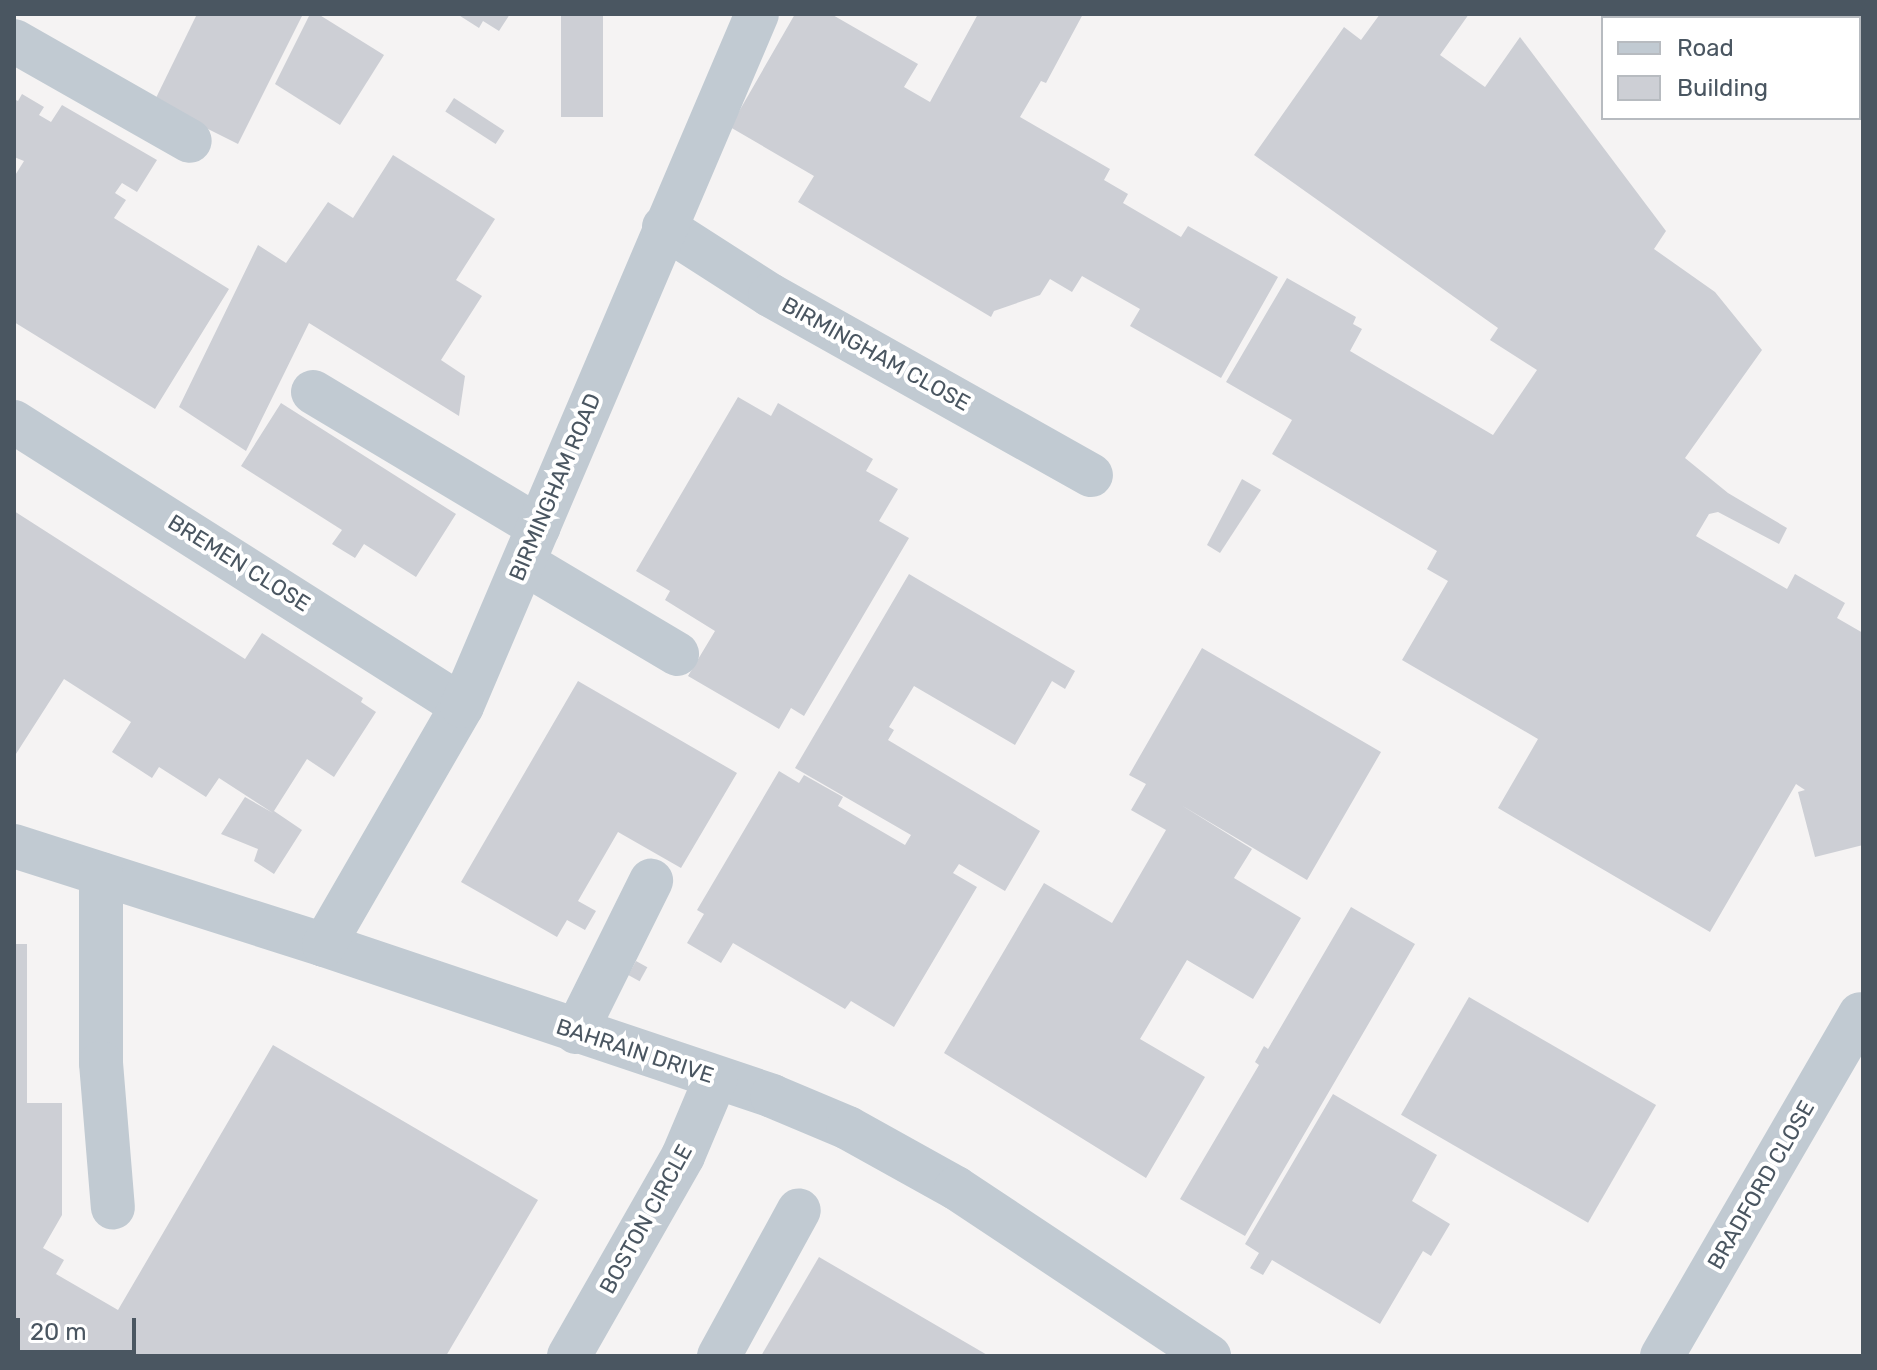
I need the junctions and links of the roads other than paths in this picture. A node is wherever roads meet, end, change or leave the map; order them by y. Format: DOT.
graph roads {
  1 [pos="757,14"];
  2 [pos="14,41"];
  3 [pos="190,141"];
  4 [pos="664,227"];
  5 [pos="313,392"];
  6 [pos="14,422"];
  7 [pos="1091,475"];
  8 [pos="532,545"];
  9 [pos="677,654"];
  10 [pos="462,706"];
  11 [pos="14,846"];
  12 [pos="101,874"];
  13 [pos="651,881"];
  14 [pos="324,945"];
  15 [pos="1860,1014"];
  16 [pos="576,1032"];
  17 [pos="716,1078"];
  18 [pos="113,1208"];
  19 [pos="799,1210"];
  20 [pos="569,1356"];
  21 [pos="719,1356"];
  22 [pos="1209,1356"];
  23 [pos="1662,1356"];
  1 -- 4 [label="lane, BIRMINGHAM ROAD"];
  2 -- 3 [label="lane"];
  4 -- 7 [label="lane, BIRMINGHAM CLOSE"];
  4 -- 8 [label="lane, BIRMINGHAM ROAD"];
  5 -- 8 [label="lane"];
  6 -- 10 [label="lane, BREMEN CLOSE"];
  8 -- 9 [label="lane"];
  8 -- 10 [label="lane, BIRMINGHAM ROAD"];
  10 -- 14 [label="lane, BIRMINGHAM ROAD"];
  11 -- 12 [label="lane, BAHRAIN DRIVE"];
  12 -- 14 [label="lane, BAHRAIN DRIVE"];
  12 -- 18 [label="lane"];
  13 -- 16 [label="lane"];
  14 -- 16 [label="lane, BAHRAIN DRIVE"];
  15 -- 23 [label="lane, BRADFORD CLOSE"];
  16 -- 17 [label="lane, BAHRAIN DRIVE"];
  17 -- 20 [label="lane, BOSTON CIRCLE"];
  17 -- 22 [label="lane, BAHRAIN DRIVE"];
  19 -- 21 [label="lane"];
}
